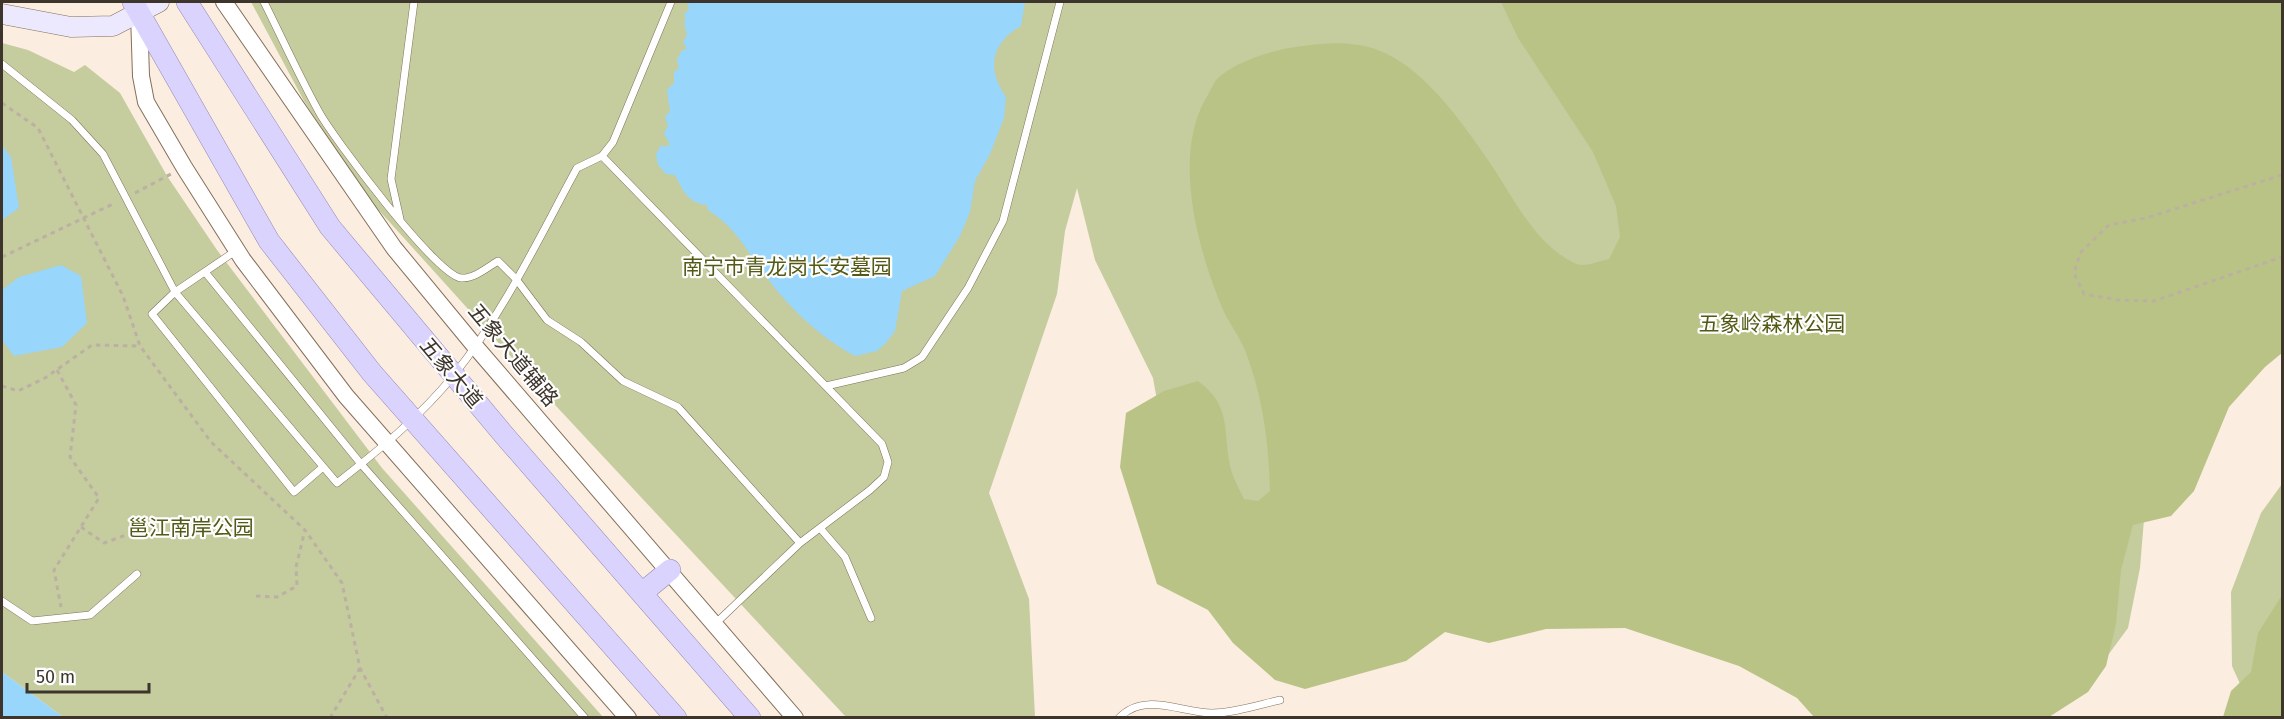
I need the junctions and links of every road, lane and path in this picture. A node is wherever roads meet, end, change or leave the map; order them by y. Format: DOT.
graph roads {
  1 [pos="159,2"];
  2 [pos="187,2"];
  3 [pos="224,2"];
  4 [pos="264,2"];
  5 [pos="414,2"];
  6 [pos="672,2"];
  7 [pos="1060,2"];
  8 [pos="136,7"];
  9 [pos="2,14"];
  10 [pos="2,64"];
  11 [pos="2,103"];
  12 [pos="602,156"];
  13 [pos="183,167"];
  14 [pos="2283,175"];
  15 [pos="126,197"];
  16 [pos="85,219"];
  17 [pos="401,222"];
  18 [pos="237,250"];
  19 [pos="2,257"];
  20 [pos="2283,257"];
  21 [pos="205,272"];
  22 [pos="516,279"];
  23 [pos="175,292"];
  24 [pos="474,345"];
  25 [pos="140,346"];
  26 [pos="57,370"];
  27 [pos="453,375"];
  28 [pos="2,386"];
  29 [pos="826,386"];
  30 [pos="412,419"];
  31 [pos="387,444"];
  32 [pos="361,464"];
  33 [pos="324,467"];
  34 [pos="81,527"];
  35 [pos="820,528"];
  36 [pos="305,530"];
  37 [pos="137,531"];
  38 [pos="800,543"];
  39 [pos="669,570"];
  40 [pos="137,574"];
  41 [pos="642,593"];
  42 [pos="256,596"];
  43 [pos="2,601"];
  44 [pos="63,618"];
  45 [pos="872,618"];
  46 [pos="716,623"];
  47 [pos="360,668"];
  48 [pos="1280,700"];
  49 [pos="381,715"];
  50 [pos="330,717"];
  51 [pos="387,717"];
  52 [pos="585,717"];
  53 [pos="628,717"];
  54 [pos="676,717"];
  55 [pos="750,717"];
  56 [pos="795,717"];
  57 [pos="1119,717"];
  1 -- 8 [label="main road"];
  2 -- 27 [label="main road, 五象大道"];
  3 -- 24 [label="street, 五象大道辅路"];
  4 -- 17 [label="lane"];
  5 -- 17 [label="lane"];
  6 -- 12 [label="lane"];
  7 -- 29 [label="lane"];
  8 -- 9 [label="main road"];
  8 -- 13 [label="street"];
  8 -- 30 [label="main road"];
  10 -- 15 [label="lane"];
  11 -- 16 [label="path"];
  12 -- 22 [label="lane"];
  12 -- 29 [label="lane"];
  13 -- 15 [label="path"];
  13 -- 18 [label="street"];
  14 -- 20 [label="path"];
  15 -- 16 [label="path"];
  15 -- 23 [label="lane"];
  16 -- 19 [label="path"];
  16 -- 25 [label="path"];
  17 -- 22 [label="lane"];
  18 -- 21 [label="lane"];
  18 -- 31 [label="street"];
  21 -- 23 [label="lane"];
  21 -- 32 [label="lane"];
  22 -- 24 [label="lane"];
  22 -- 38 [label="lane"];
  23 -- 33 [label="lane"];
  23 -- 33 [label="lane"];
  24 -- 27 [label="lane"];
  24 -- 39 [label="street, 五象大道辅路"];
  25 -- 26 [label="path"];
  25 -- 36 [label="path"];
  26 -- 28 [label="path"];
  26 -- 34 [label="path"];
  27 -- 30 [label="lane"];
  27 -- 41 [label="main road, 五象大道"];
  29 -- 35 [label="lane"];
  30 -- 31 [label="lane"];
  30 -- 54 [label="main road"];
  31 -- 32 [label="lane"];
  31 -- 53 [label="street"];
  32 -- 33 [label="lane"];
  32 -- 52 [label="lane"];
  34 -- 37 [label="path"];
  34 -- 44 [label="path"];
  35 -- 38 [label="lane"];
  35 -- 45 [label="lane"];
  36 -- 42 [label="path"];
  36 -- 47 [label="path"];
  38 -- 46 [label="lane"];
  39 -- 41 [label="main road"];
  39 -- 46 [label="street, 五象大道辅路"];
  40 -- 44 [label="lane"];
  41 -- 55 [label="main road, 五象大道"];
  43 -- 44 [label="lane"];
  46 -- 56 [label="street, 五象大道辅路"];
  47 -- 49 [label="path"];
  47 -- 50 [label="path"];
  48 -- 57 [label="lane"];
  49 -- 51 [label="path"];
}
